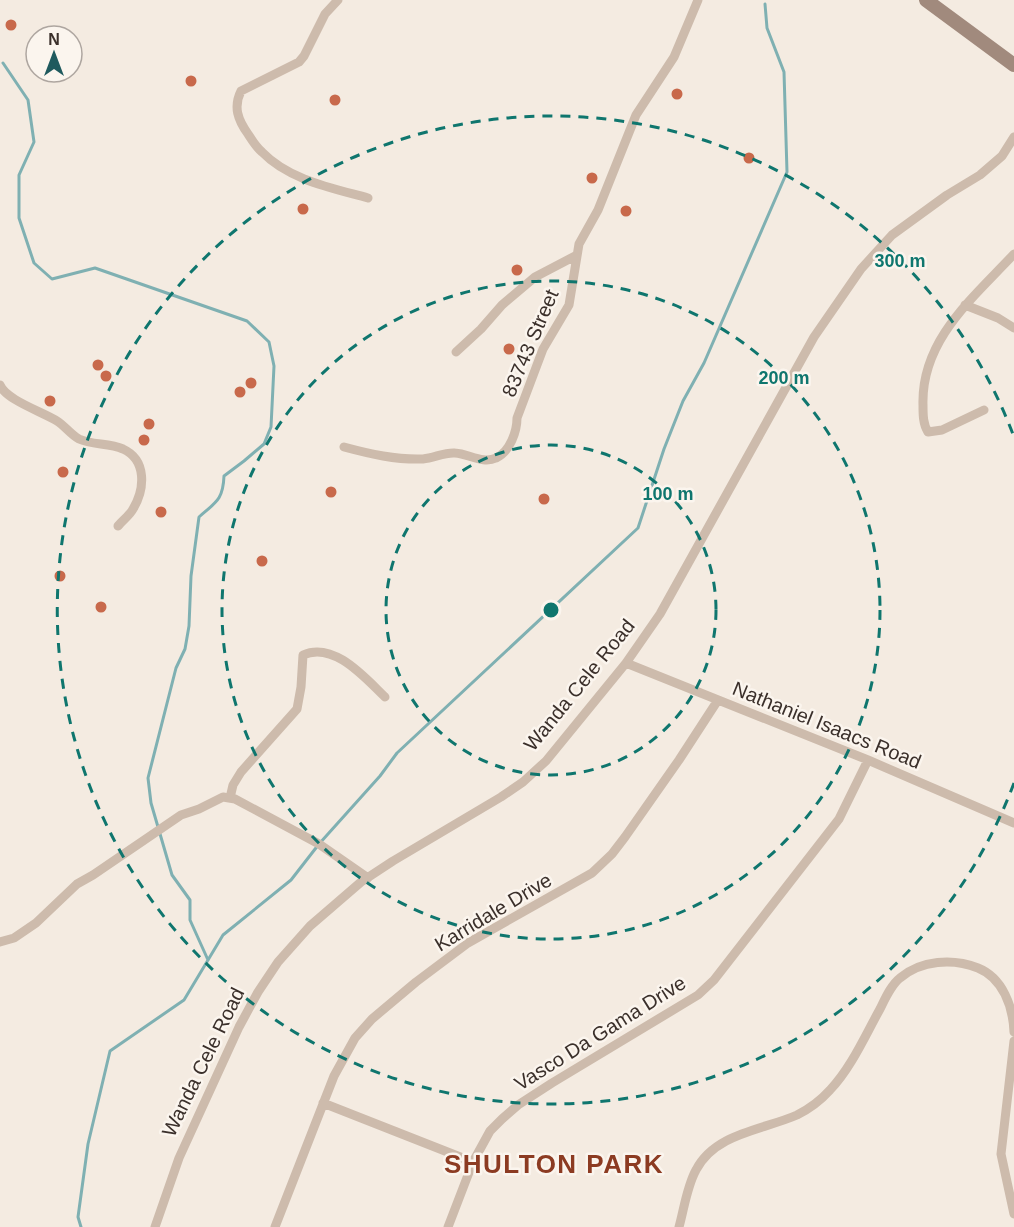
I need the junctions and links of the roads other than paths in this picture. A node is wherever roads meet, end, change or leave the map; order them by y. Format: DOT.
graph roads {
  1 [pos="338,0"];
  2 [pos="698,0"];
  3 [pos="926,0"];
  4 [pos="1014,65"];
  5 [pos="1014,137"];
  6 [pos="368,198"];
  7 [pos="1014,254"];
  8 [pos="577,255"];
  9 [pos="965,305"];
  10 [pos="1014,328"];
  11 [pos="456,352"];
  12 [pos="0,385"];
  13 [pos="984,410"];
  14 [pos="344,447"];
  15 [pos="118,526"];
  16 [pos="626,663"];
  17 [pos="385,697"];
  18 [pos="718,700"];
  19 [pos="868,760"];
  20 [pos="230,798"];
  21 [pos="1014,823"];
  22 [pos="368,878"];
  23 [pos="0,942"];
  24 [pos="1014,1032"];
  25 [pos="1014,1041"];
  26 [pos="323,1103"];
  27 [pos="473,1162"];
  28 [pos="1014,1214"];
  29 [pos="155,1227"];
  30 [pos="274,1227"];
  31 [pos="448,1227"];
  32 [pos="679,1227"];
  1 -- 6 [label="street"];
  2 -- 8 [label="street, 83743 Street"];
  3 -- 4 [label="street"];
  5 -- 16 [label="street, Wanda Cele Road"];
  7 -- 9 [label="street"];
  8 -- 11 [label="street"];
  8 -- 14 [label="street, 83743 Street"];
  9 -- 10 [label="street"];
  9 -- 13 [label="street"];
  12 -- 15 [label="street"];
  16 -- 18 [label="street, Nathaniel Isaacs Road"];
  16 -- 22 [label="street, Wanda Cele Road"];
  17 -- 20 [label="street"];
  18 -- 19 [label="street, Nathaniel Isaacs Road"];
  18 -- 26 [label="street, Karridale Drive"];
  19 -- 21 [label="street, Nathaniel Isaacs Road"];
  19 -- 27 [label="street, Vasco Da Gama Drive"];
  20 -- 22 [label="street"];
  20 -- 23 [label="street"];
  22 -- 29 [label="street, Wanda Cele Road"];
  24 -- 32 [label="street"];
  25 -- 28 [label="street"];
  26 -- 27 [label="street"];
  26 -- 30 [label="street, Karridale Drive"];
  27 -- 31 [label="street, Vasco Da Gama Drive"];
}
